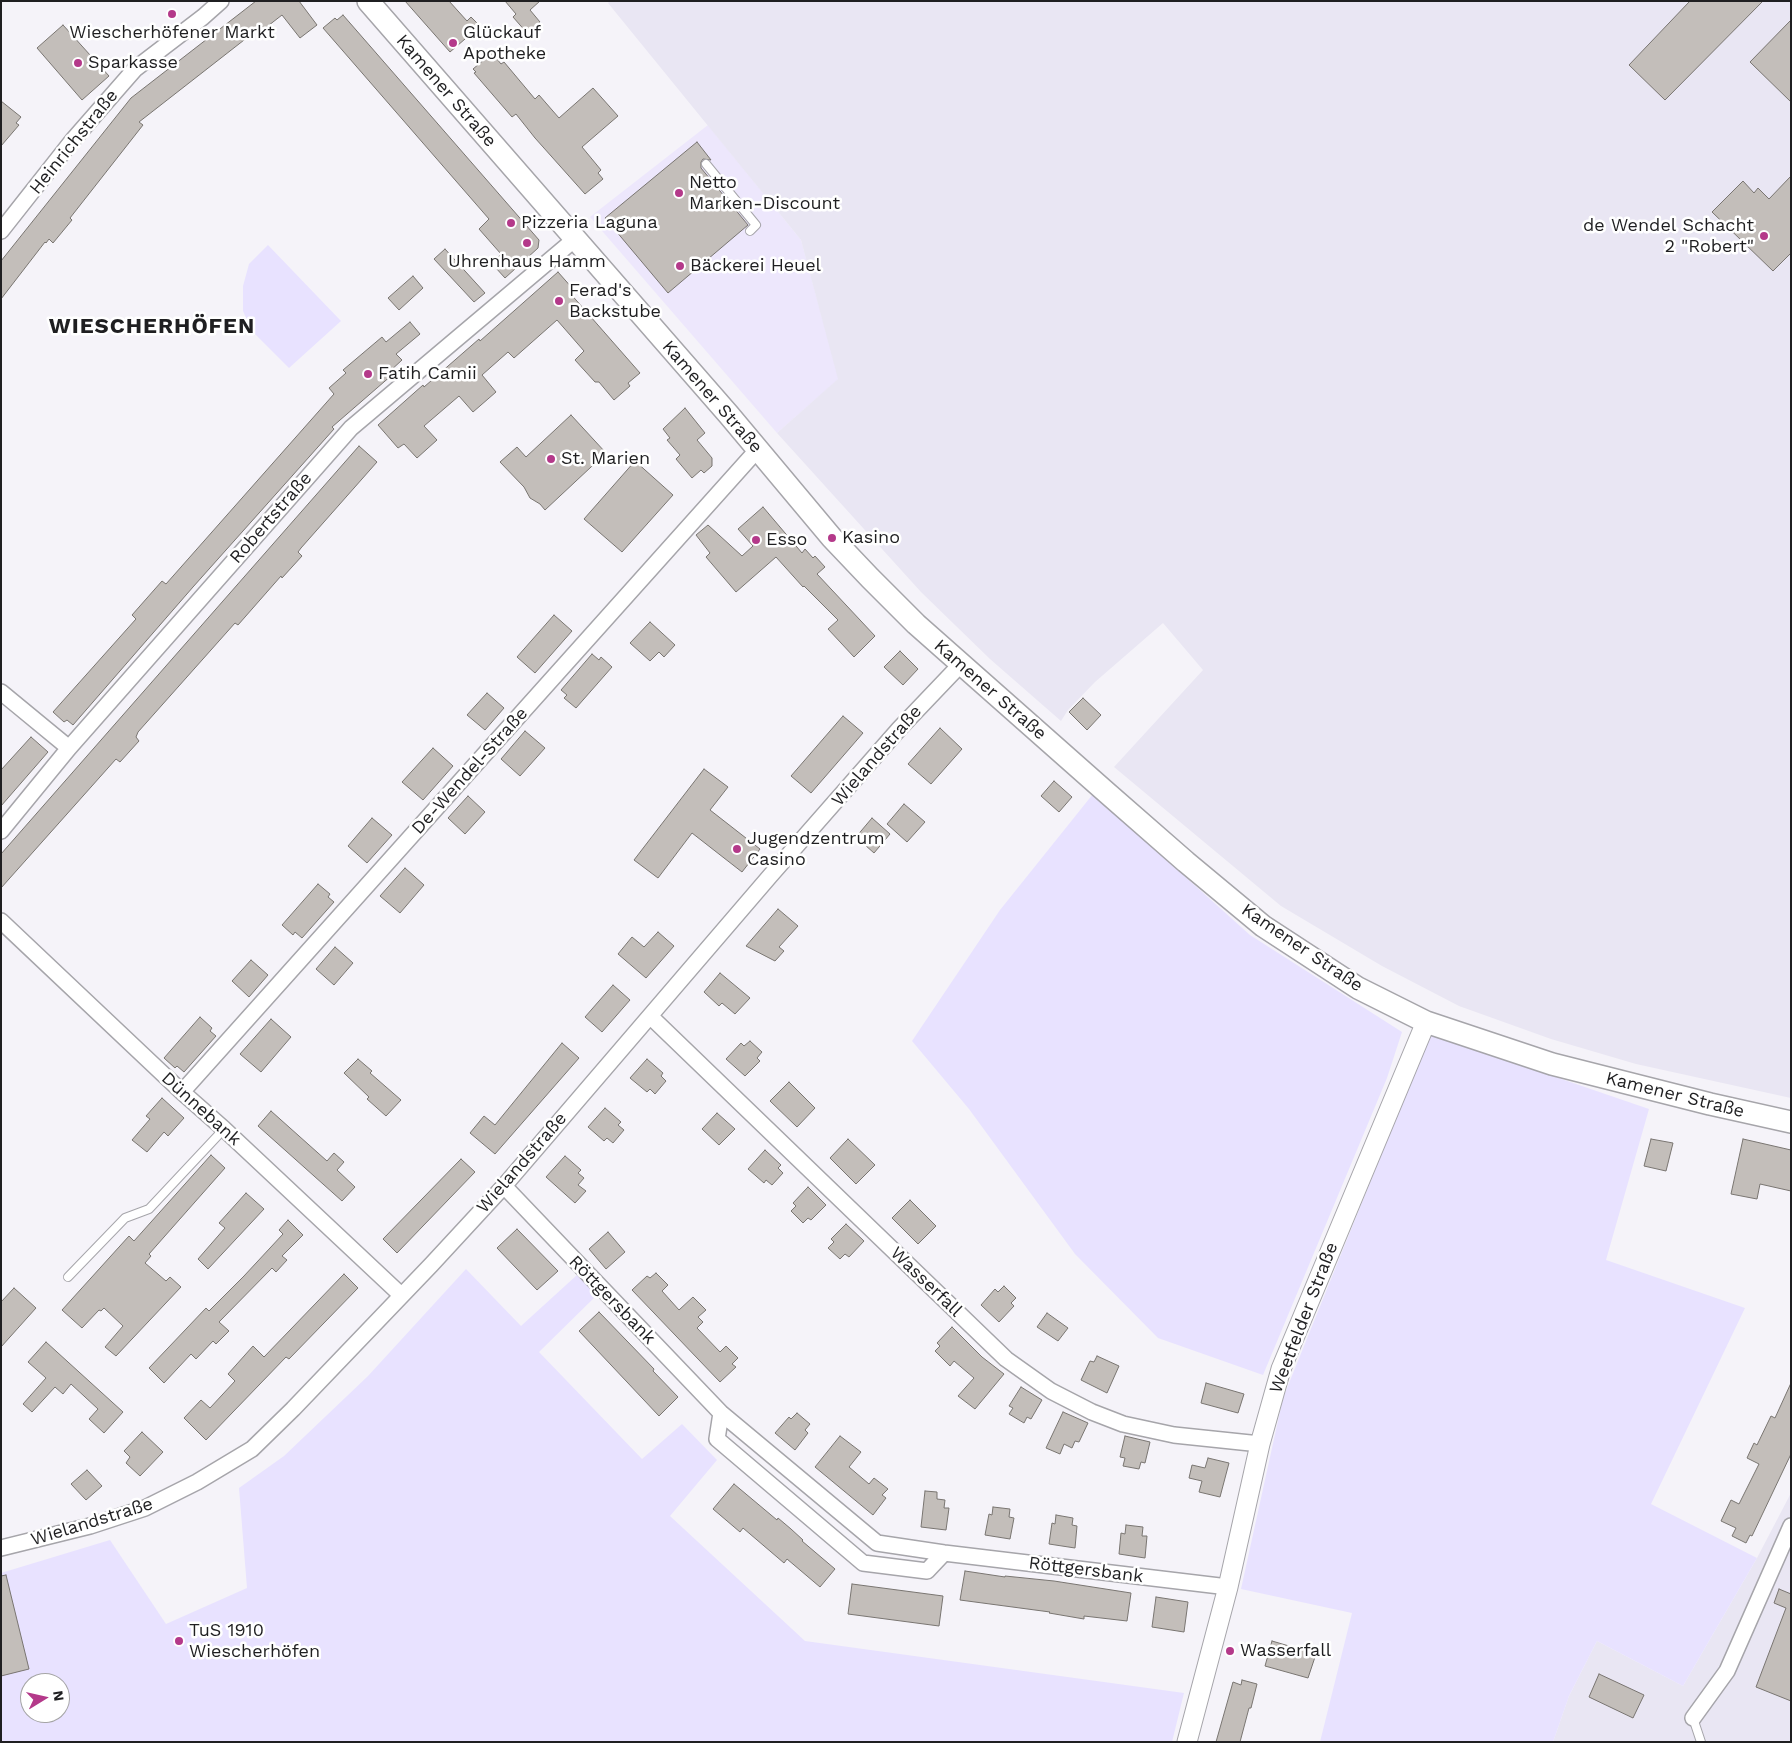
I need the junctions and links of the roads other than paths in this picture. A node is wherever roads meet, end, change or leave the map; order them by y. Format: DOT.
graph roads {
  1 [pos="221,1"];
  2 [pos="368,1"];
  3 [pos="706,164"];
  4 [pos="1,231"];
  5 [pos="750,231"];
  6 [pos="575,239"];
  7 [pos="758,449"];
  8 [pos="961,664"];
  9 [pos="1,692"];
  10 [pos="69,748"];
  11 [pos="1,831"];
  12 [pos="1,921"];
  13 [pos="650,1016"];
  14 [pos="1426,1022"];
  15 [pos="182,1092"];
  16 [pos="1791,1122"];
  17 [pos="224,1129"];
  18 [pos="504,1186"];
  19 [pos="68,1277"];
  20 [pos="401,1295"];
  21 [pos="722,1413"];
  22 [pos="1260,1444"];
  23 [pos="801,1481"];
  24 [pos="786,1498"];
  25 [pos="824,1500"];
  26 [pos="838,1512"];
  27 [pos="808,1517"];
  28 [pos="1791,1526"];
  29 [pos="823,1530"];
  30 [pos="1,1548"];
  31 [pos="944,1554"];
  32 [pos="1228,1587"];
  33 [pos="1694,1718"];
  34 [pos="1187,1742"];
  35 [pos="1701,1742"];
  1 -- 4 [label="street, Heinrichstraße"];
  2 -- 6 [label="main road, Kamener Straße"];
  3 -- 5 [label="lane"];
  6 -- 7 [label="main road, Kamener Straße"];
  6 -- 10 [label="street, Robertstraße"];
  7 -- 8 [label="main road, Kamener Straße"];
  7 -- 15 [label="street, De-Wendel-Straße"];
  8 -- 13 [label="street, Wielandstraße"];
  8 -- 14 [label="main road, Kamener Straße"];
  9 -- 10 [label="street"];
  10 -- 11 [label="street, Robertstraße"];
  12 -- 15 [label="street, Dünnebank"];
  13 -- 18 [label="street, Wielandstraße"];
  13 -- 22 [label="street, Wasserfall"];
  14 -- 16 [label="main road, Kamener Straße"];
  14 -- 22 [label="street, Weetfelder Straße"];
  15 -- 17 [label="street, Dünnebank"];
  17 -- 19 [label="lane"];
  17 -- 20 [label="street, Dünnebank"];
  18 -- 20 [label="street, Wielandstraße"];
  18 -- 21 [label="street, Röttgersbank"];
  20 -- 30 [label="street, Wielandstraße"];
  21 -- 23 [label="street, Röttgersbank"];
  21 -- 24 [label="street"];
  22 -- 32 [label="street, Weetfelder Straße"];
  23 -- 24 [label="street"];
  23 -- 25 [label="street, Röttgersbank"];
  24 -- 27 [label="street"];
  25 -- 26 [label="street, Röttgersbank"];
  25 -- 27 [label="street"];
  26 -- 29 [label="street"];
  26 -- 31 [label="street, Röttgersbank"];
  27 -- 29 [label="street"];
  28 -- 33 [label="street"];
  29 -- 31 [label="street"];
  31 -- 32 [label="street, Röttgersbank"];
  32 -- 34 [label="street, Weetfelder Straße"];
  33 -- 35 [label="lane"];
}
